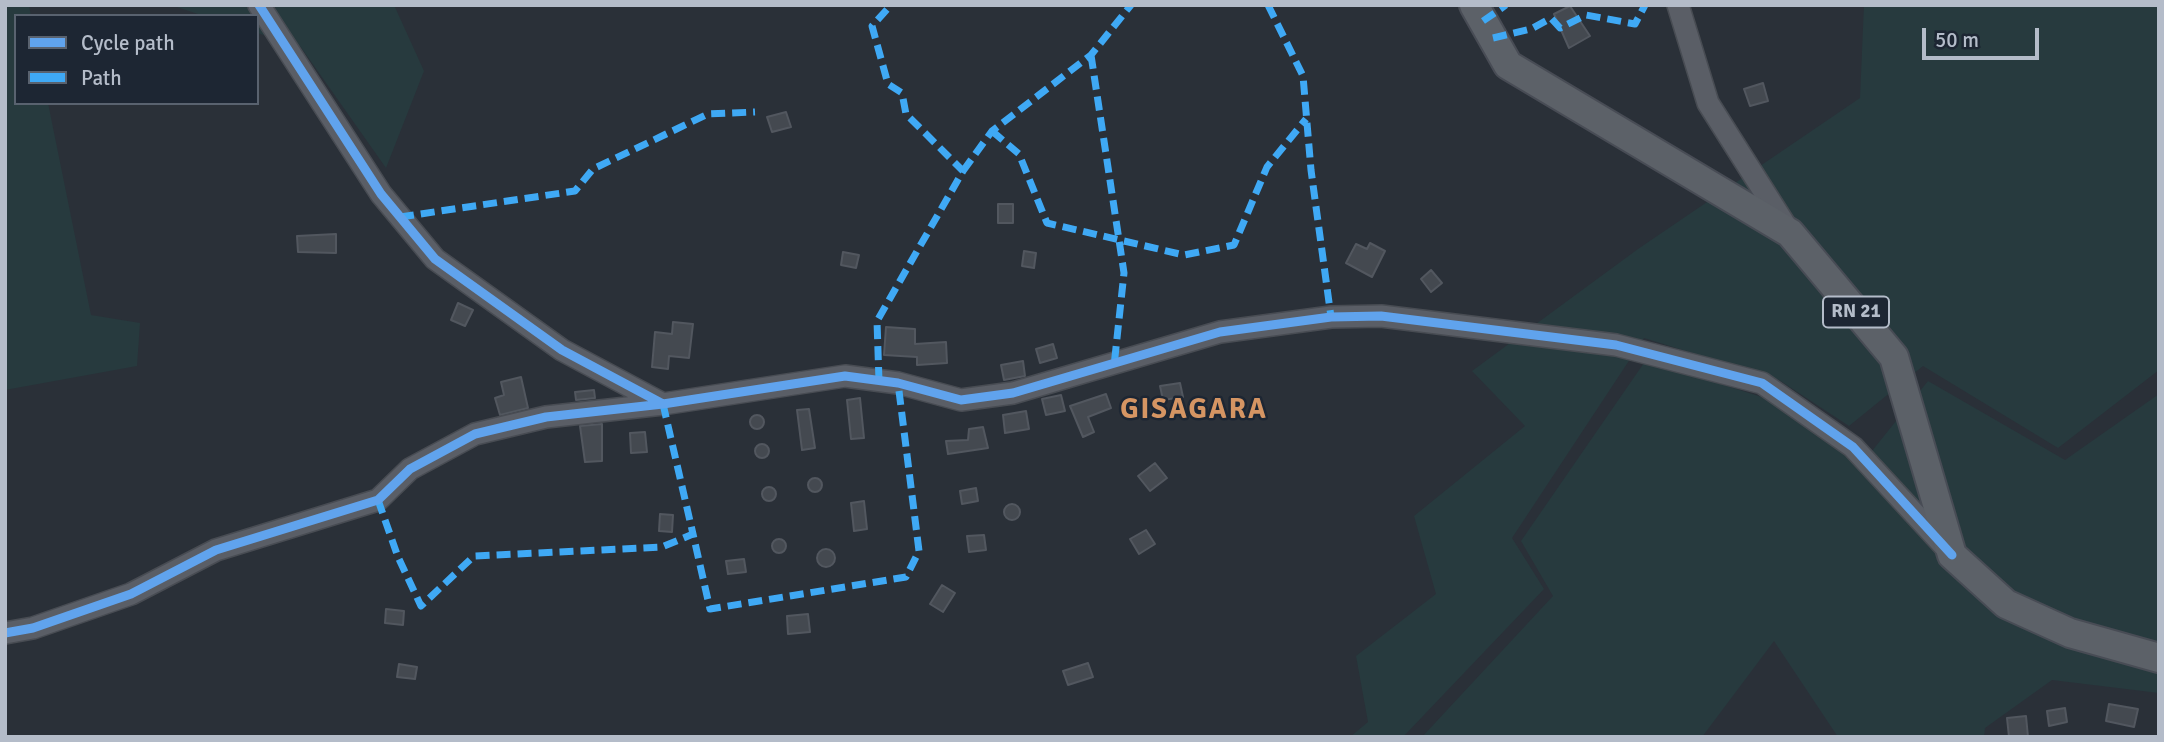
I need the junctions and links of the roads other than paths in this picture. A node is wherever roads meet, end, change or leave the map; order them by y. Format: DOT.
graph roads {
  1 [pos="259,5"];
  2 [pos="1474,5"];
  3 [pos="1678,5"];
  4 [pos="1790,233"];
  5 [pos="663,404"];
  6 [pos="1952,555"];
  7 [pos="5,633"];
  8 [pos="2159,658"];
  1 -- 5 [label="street"];
  2 -- 4 [label="main road, RN 21"];
  3 -- 4 [label="street"];
  4 -- 6 [label="main road, RN 21"];
  5 -- 6 [label="street"];
  5 -- 7 [label="street"];
  6 -- 8 [label="main road"];
}
